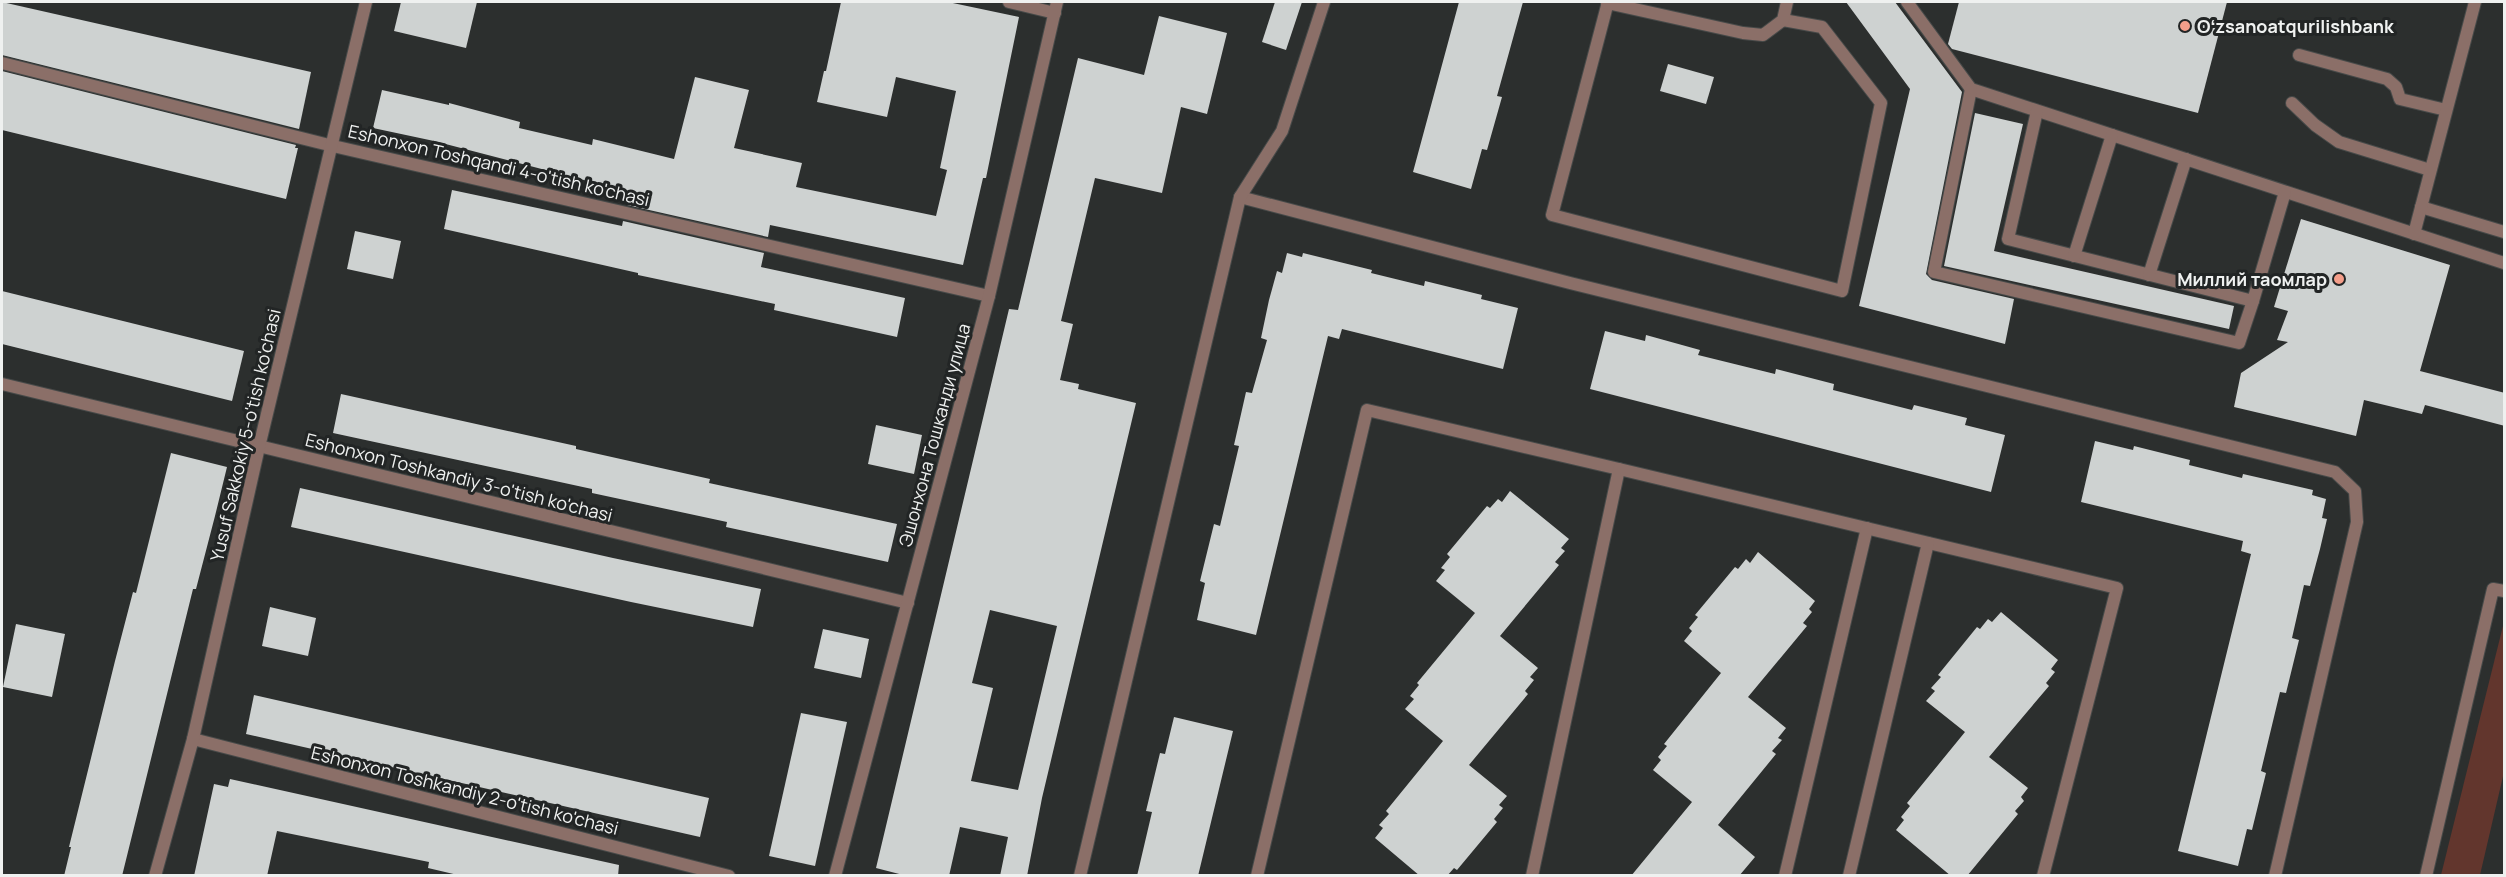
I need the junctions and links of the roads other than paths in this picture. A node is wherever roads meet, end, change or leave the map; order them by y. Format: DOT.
graph roads {
  1 [pos="366,2"];
  2 [pos="1009,2"];
  3 [pos="1324,2"];
  4 [pos="1607,2"];
  5 [pos="1787,2"];
  6 [pos="1907,2"];
  7 [pos="2475,2"];
  8 [pos="1056,7"];
  9 [pos="1784,20"];
  10 [pos="2299,55"];
  11 [pos="2,63"];
  12 [pos="1971,88"];
  13 [pos="2292,102"];
  14 [pos="2037,111"];
  15 [pos="2446,111"];
  16 [pos="2112,135"];
  17 [pos="333,146"];
  18 [pos="2186,159"];
  19 [pos="2430,170"];
  20 [pos="2285,192"];
  21 [pos="1240,197"];
  22 [pos="2421,207"];
  23 [pos="2505,232"];
  24 [pos="2414,234"];
  25 [pos="2074,256"];
  26 [pos="2505,263"];
  27 [pos="2149,275"];
  28 [pos="989,296"];
  29 [pos="2253,301"];
  30 [pos="2,384"];
  31 [pos="259,447"];
  32 [pos="1619,469"];
  33 [pos="1867,528"];
  34 [pos="1928,543"];
  35 [pos="2505,591"];
  36 [pos="908,603"];
  37 [pos="193,739"];
  38 [pos="155,876"];
  39 [pos="729,876"];
  40 [pos="835,876"];
  41 [pos="1080,876"];
  42 [pos="1257,876"];
  43 [pos="1532,876"];
  44 [pos="1785,876"];
  45 [pos="1849,876"];
  46 [pos="2043,876"];
  47 [pos="2275,876"];
  48 [pos="2426,876"];
  1 -- 17 [label="street, Yusuf Sakkokiy 5-o'tish ko'chasi"];
  2 -- 8 [label="street"];
  3 -- 21 [label="street"];
  4 -- 9 [label="street"];
  4 -- 9 [label="street"];
  5 -- 9 [label="street"];
  6 -- 12 [label="street"];
  7 -- 15 [label="street"];
  8 -- 28 [label="street, Эшонхона Тошканди улица"];
  10 -- 15 [label="street"];
  11 -- 17 [label="street, Eshonxon Toshqandi 4-o'tish ko'chasi"];
  12 -- 14 [label="street"];
  12 -- 29 [label="street"];
  13 -- 19 [label="street"];
  14 -- 16 [label="street"];
  14 -- 25 [label="street"];
  15 -- 19 [label="street"];
  16 -- 18 [label="street"];
  16 -- 25 [label="street"];
  17 -- 28 [label="street, Eshonxon Toshqandi 4-o'tish ko'chasi"];
  17 -- 31 [label="street, Yusuf Sakkokiy 5-o'tish ko'chasi"];
  18 -- 20 [label="street"];
  18 -- 27 [label="street"];
  19 -- 22 [label="street"];
  20 -- 24 [label="street"];
  20 -- 29 [label="street"];
  21 -- 41 [label="street"];
  21 -- 47 [label="street"];
  22 -- 23 [label="street"];
  22 -- 24 [label="street"];
  24 -- 26 [label="street"];
  25 -- 27 [label="street"];
  27 -- 29 [label="street"];
  28 -- 36 [label="street, Эшонхона Тошканди улица"];
  30 -- 31 [label="street, Eshonxon Toshkandiy 3-o'tish ko'chasi"];
  31 -- 36 [label="street, Eshonxon Toshkandiy 3-o'tish ko'chasi"];
  31 -- 37 [label="street, Yusuf Sakkokiy 5-o'tish ko'chasi"];
  32 -- 33 [label="street"];
  32 -- 42 [label="street"];
  32 -- 43 [label="street"];
  33 -- 34 [label="street"];
  33 -- 44 [label="street"];
  34 -- 45 [label="street"];
  34 -- 46 [label="street"];
  35 -- 48 [label="street"];
  36 -- 40 [label="street, Эшонхона Тошканди улица"];
  37 -- 38 [label="street, Yusuf Sakkokiy 5-o'tish ko'chasi"];
  37 -- 39 [label="street, Eshonxon Toshkandiy 2-o'tish ko'chasi"];
}
